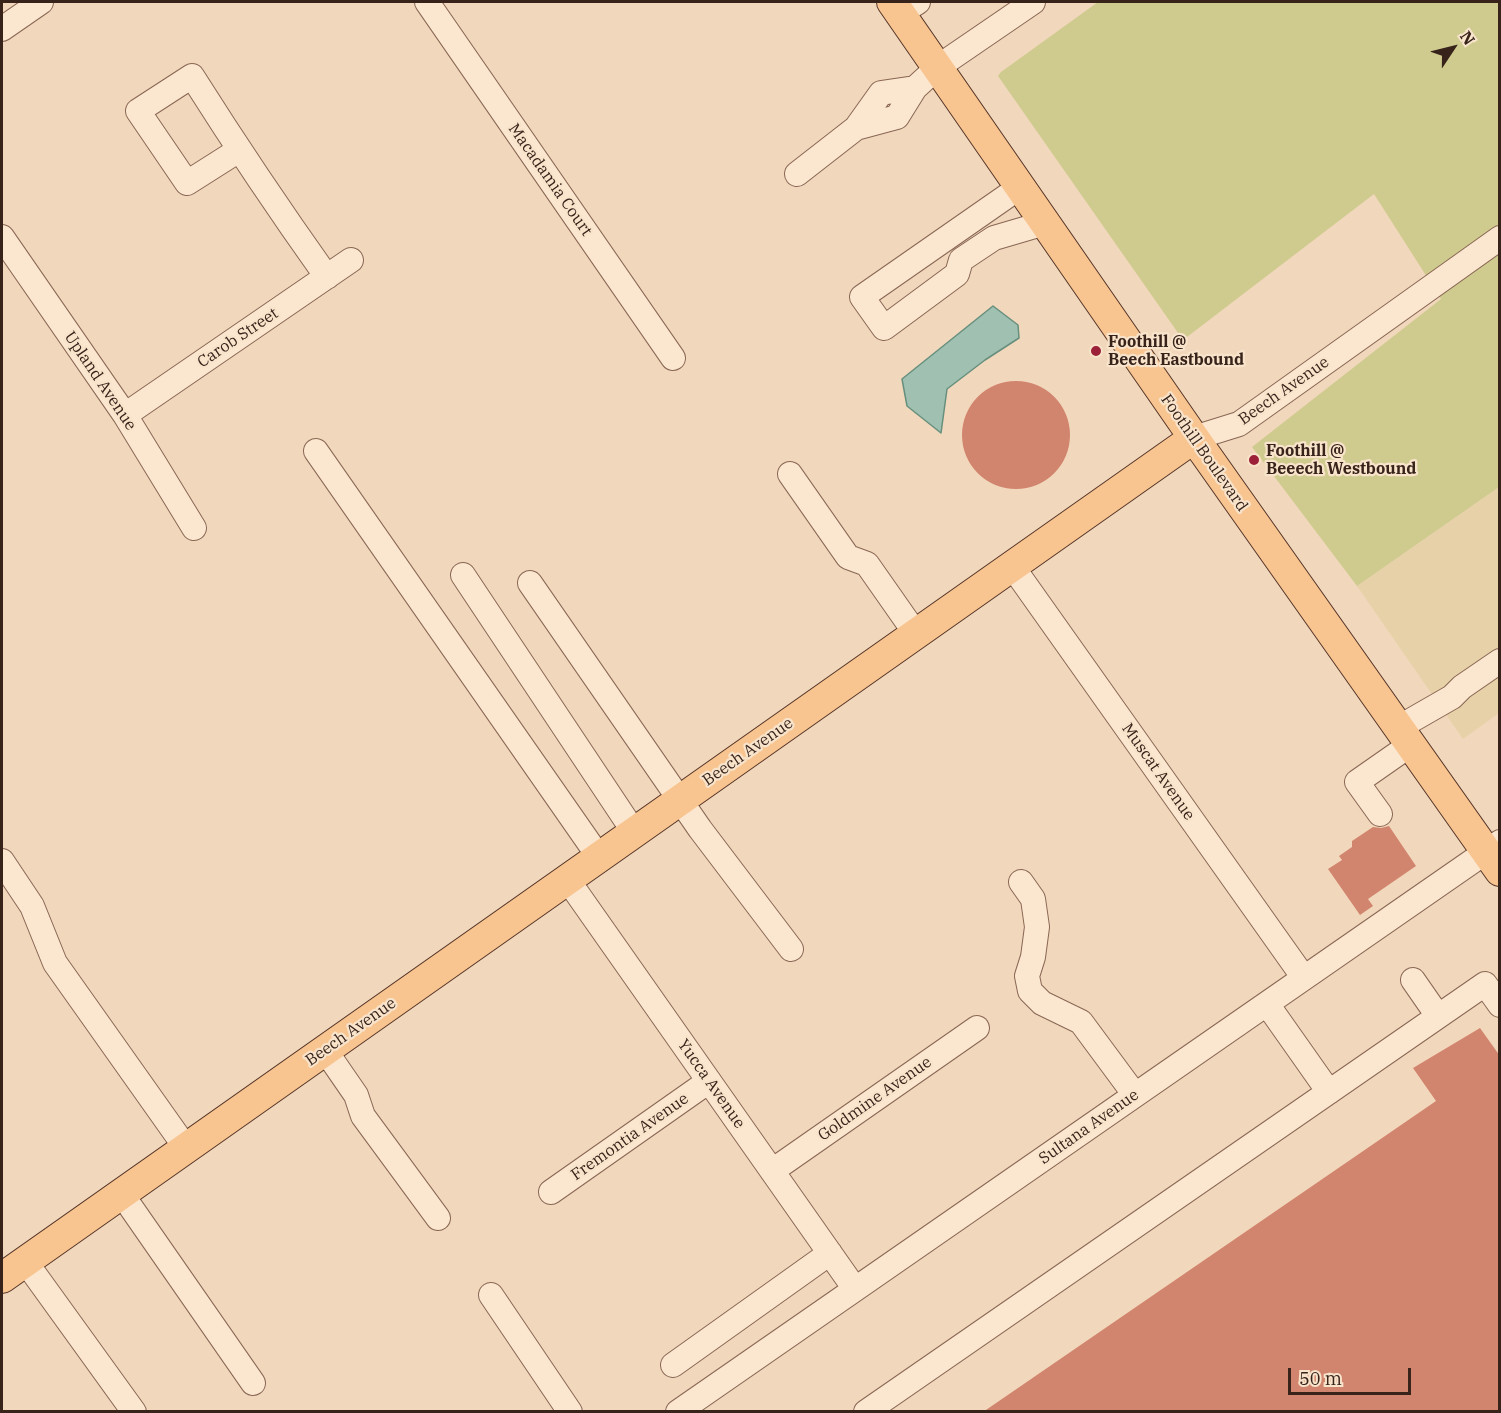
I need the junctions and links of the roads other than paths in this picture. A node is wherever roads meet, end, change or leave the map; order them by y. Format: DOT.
graph roads {
  1 [pos="41,2"];
  2 [pos="427,2"];
  3 [pos="1033,2"];
  4 [pos="904,5"];
  5 [pos="2,29"];
  6 [pos="938,67"];
  7 [pos="239,150"];
  8 [pos="797,174"];
  9 [pos="1020,187"];
  10 [pos="1045,222"];
  11 [pos="2,237"];
  12 [pos="1500,238"];
  13 [pos="351,260"];
  14 [pos="327,277"];
  15 [pos="673,358"];
  16 [pos="125,415"];
  17 [pos="1194,438"];
  18 [pos="316,451"];
  19 [pos="790,474"];
  20 [pos="194,528"];
  21 [pos="1012,566"];
  22 [pos="463,575"];
  23 [pos="530,583"];
  24 [pos="916,634"];
  25 [pos="1500,661"];
  26 [pos="1404,737"];
  27 [pos="680,799"];
  28 [pos="1380,814"];
  29 [pos="634,832"];
  30 [pos="1495,855"];
  31 [pos="599,857"];
  32 [pos="2,861"];
  33 [pos="567,879"];
  34 [pos="1021,882"];
  35 [pos="2,888"];
  36 [pos="791,949"];
  37 [pos="55,963"];
  38 [pos="1304,978"];
  39 [pos="1413,980"];
  40 [pos="1267,1004"];
  41 [pos="1500,1005"];
  42 [pos="1438,1016"];
  43 [pos="977,1028"];
  44 [pos="325,1050"];
  45 [pos="710,1081"];
  46 [pos="1329,1092"];
  47 [pos="1135,1095"];
  48 [pos="186,1148"];
  49 [pos="772,1171"];
  50 [pos="551,1192"];
  51 [pos="121,1193"];
  52 [pos="438,1218"];
  53 [pos="830,1253"];
  54 [pos="13,1269"];
  55 [pos="855,1289"];
  56 [pos="491,1294"];
  57 [pos="673,1365"];
  58 [pos="253,1383"];
  59 [pos="134,1412"];
  60 [pos="570,1412"];
  61 [pos="678,1412"];
  62 [pos="866,1412"];
  1 -- 5 [label="street"];
  2 -- 15 [label="street, Macadamia Court"];
  3 -- 6 [label="street"];
  4 -- 6 [label="main road, Foothill Boulevard"];
  6 -- 8 [label="street"];
  6 -- 9 [label="main road, Foothill Boulevard"];
  7 -- 14 [label="street"];
  9 -- 10 [label="main road, Foothill Boulevard"];
  9 -- 10 [label="street"];
  10 -- 17 [label="main road, Foothill Boulevard"];
  11 -- 16 [label="street, Upland Avenue"];
  12 -- 17 [label="street, Beech Avenue"];
  13 -- 14 [label="street, Carob Street"];
  14 -- 16 [label="street, Carob Street"];
  16 -- 20 [label="street, Upland Avenue"];
  17 -- 21 [label="main road, Beech Avenue"];
  17 -- 26 [label="main road, Foothill Boulevard"];
  18 -- 31 [label="street"];
  19 -- 24 [label="street"];
  21 -- 24 [label="main road, Beech Avenue"];
  21 -- 38 [label="street, Muscat Avenue"];
  22 -- 29 [label="street"];
  23 -- 27 [label="street"];
  24 -- 27 [label="main road, Beech Avenue"];
  25 -- 26 [label="street"];
  26 -- 28 [label="street"];
  26 -- 30 [label="main road, Foothill Boulevard"];
  27 -- 29 [label="main road, Beech Avenue"];
  27 -- 36 [label="street"];
  29 -- 31 [label="main road, Beech Avenue"];
  30 -- 38 [label="street, Sultana Avenue"];
  31 -- 33 [label="main road, Beech Avenue"];
  32 -- 37 [label="street"];
  33 -- 44 [label="main road, Beech Avenue"];
  33 -- 45 [label="street, Yucca Avenue"];
  34 -- 47 [label="street"];
  35 -- 37 [label="street"];
  37 -- 48 [label="street"];
  38 -- 40 [label="street, Sultana Avenue"];
  39 -- 42 [label="street"];
  40 -- 46 [label="street"];
  40 -- 47 [label="street, Sultana Avenue"];
  41 -- 42 [label="street"];
  42 -- 46 [label="street"];
  43 -- 49 [label="street, Goldmine Avenue"];
  44 -- 48 [label="main road, Beech Avenue"];
  44 -- 52 [label="street"];
  45 -- 49 [label="street, Yucca Avenue"];
  45 -- 50 [label="street, Fremontia Avenue"];
  46 -- 62 [label="street"];
  47 -- 55 [label="street, Sultana Avenue"];
  48 -- 51 [label="main road, Beech Avenue"];
  49 -- 53 [label="street, Yucca Avenue"];
  51 -- 54 [label="main road, Beech Avenue"];
  51 -- 58 [label="street"];
  53 -- 55 [label="street, Yucca Avenue"];
  53 -- 57 [label="street"];
  54 -- 59 [label="street"];
  55 -- 61 [label="street, Sultana Avenue"];
  56 -- 60 [label="street"];
}
